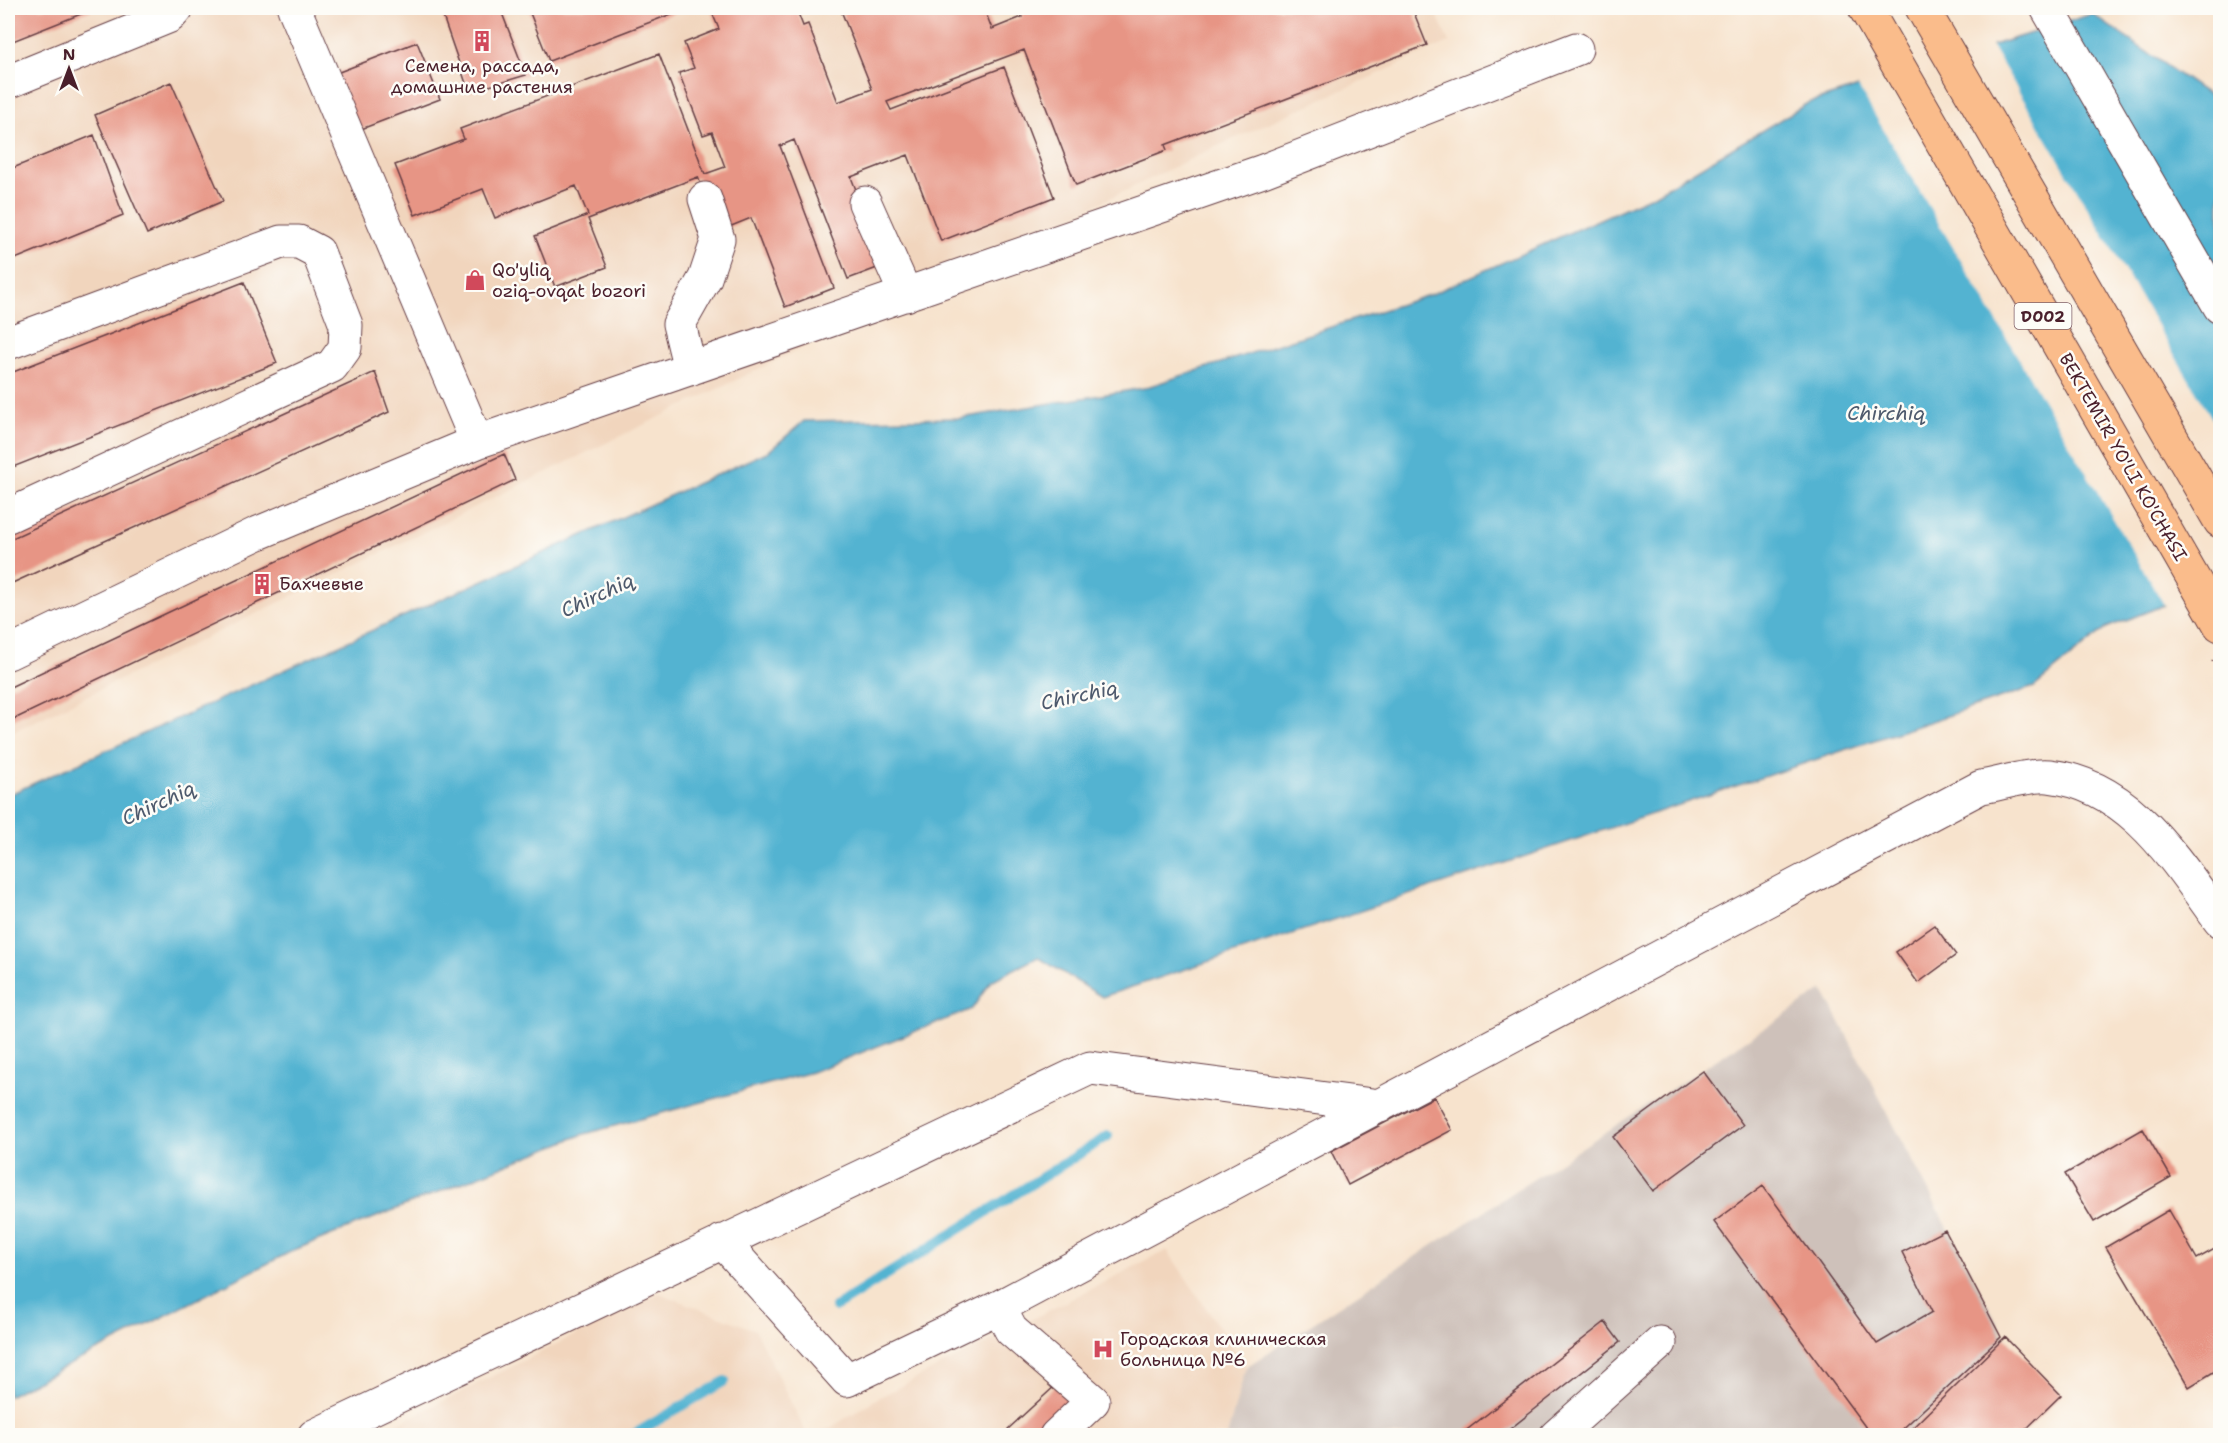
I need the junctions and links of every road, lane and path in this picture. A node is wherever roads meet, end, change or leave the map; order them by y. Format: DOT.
graph roads {
  1 [pos="177,8"];
  2 [pos="294,8"];
  3 [pos="1865,8"];
  4 [pos="1922,8"];
  5 [pos="2048,8"];
  6 [pos="1576,49"];
  7 [pos="8,82"];
  8 [pos="705,198"];
  9 [pos="865,203"];
  10 [pos="906,295"];
  11 [pos="2220,307"];
  12 [pos="8,343"];
  13 [pos="690,369"];
  14 [pos="477,442"];
  15 [pos="8,516"];
  16 [pos="2220,520"];
  17 [pos="2220,625"];
  18 [pos="8,653"];
  19 [pos="2220,921"];
  20 [pos="1380,1106"];
  21 [pos="722,1240"];
  22 [pos="999,1307"];
  23 [pos="1660,1343"];
  24 [pos="314,1436"];
  25 [pos="1056,1436"];
  26 [pos="1556,1436"];
  1 -- 7 [label="lane"];
  2 -- 14 [label="lane"];
  3 -- 17 [label="highway, BEKTEMIR YO'LI KO'CHASI / D002"];
  4 -- 16 [label="highway, D002"];
  5 -- 11 [label="lane"];
  6 -- 10 [label="lane"];
  8 -- 13 [label="lane"];
  9 -- 10 [label="lane"];
  10 -- 13 [label="lane"];
  12 -- 15 [label="lane"];
  13 -- 14 [label="lane"];
  14 -- 18 [label="lane"];
  19 -- 20 [label="lane"];
  20 -- 21 [label="lane"];
  20 -- 22 [label="lane"];
  21 -- 22 [label="lane"];
  21 -- 24 [label="lane"];
  22 -- 25 [label="lane"];
  23 -- 26 [label="lane"];
}
